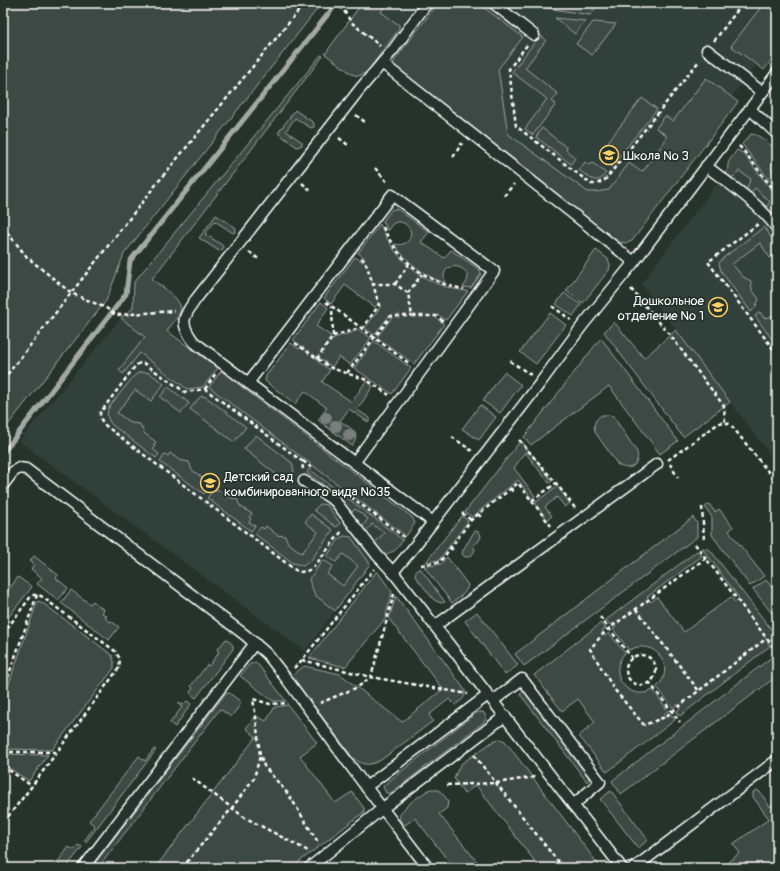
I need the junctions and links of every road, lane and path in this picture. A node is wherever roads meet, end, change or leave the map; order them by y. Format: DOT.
graph roads {
  1 [pos="305,3"];
  2 [pos="333,3"];
  3 [pos="427,3"];
  4 [pos="492,3"];
  5 [pos="743,3"];
  6 [pos="534,35"];
  7 [pos="707,50"];
  8 [pos="384,60"];
  9 [pos="777,73"];
  10 [pos="762,92"];
  11 [pos="750,109"];
  12 [pos="777,134"];
  13 [pos="462,143"];
  14 [pos="738,146"];
  15 [pos="452,156"];
  16 [pos="706,166"];
  17 [pos="375,168"];
  18 [pos="387,182"];
  19 [pos="514,183"];
  20 [pos="777,194"];
  21 [pos="504,196"];
  22 [pos="768,216"];
  23 [pos="382,223"];
  24 [pos="3,227"];
  25 [pos="777,228"];
  26 [pos="357,255"];
  27 [pos="634,262"];
  28 [pos="409,264"];
  29 [pos="422,274"];
  30 [pos="373,284"];
  31 [pos="395,284"];
  32 [pos="631,289"];
  33 [pos="469,290"];
  34 [pos="71,293"];
  35 [pos="408,293"];
  36 [pos="322,300"];
  37 [pos="552,306"];
  38 [pos="332,307"];
  39 [pos="189,310"];
  40 [pos="412,316"];
  41 [pos="573,321"];
  42 [pos="445,322"];
  43 [pos="361,328"];
  44 [pos="333,336"];
  45 [pos="374,338"];
  46 [pos="292,341"];
  47 [pos="777,354"];
  48 [pos="317,359"];
  49 [pos="510,361"];
  50 [pos="223,364"];
  51 [pos="412,366"];
  52 [pos="347,373"];
  53 [pos="531,375"];
  54 [pos="3,380"];
  55 [pos="367,380"];
  56 [pos="248,383"];
  57 [pos="204,389"];
  58 [pos="725,422"];
  59 [pos="452,437"];
  60 [pos="520,440"];
  61 [pos="473,452"];
  62 [pos="668,460"];
  63 [pos="302,461"];
  64 [pos="354,463"];
  65 [pos="657,464"];
  66 [pos="315,470"];
  67 [pos="678,478"];
  68 [pos="304,481"];
  69 [pos="556,483"];
  70 [pos="777,483"];
  71 [pos="3,485"];
  72 [pos="511,488"];
  73 [pos="346,494"];
  74 [pos="514,494"];
  75 [pos="532,501"];
  76 [pos="702,507"];
  77 [pos="462,513"];
  78 [pos="478,514"];
  79 [pos="482,518"];
  80 [pos="583,518"];
  81 [pos="471,520"];
  82 [pos="349,521"];
  83 [pos="433,522"];
  84 [pos="558,536"];
  85 [pos="406,539"];
  86 [pos="704,539"];
  87 [pos="696,544"];
  88 [pos="450,547"];
  89 [pos="455,552"];
  90 [pos="706,558"];
  91 [pos="421,565"];
  92 [pos="377,566"];
  93 [pos="393,572"];
  94 [pos="395,591"];
  95 [pos="37,595"];
  96 [pos="636,609"];
  97 [pos="600,618"];
  98 [pos="435,626"];
  99 [pos="609,629"];
  100 [pos="3,634"];
  101 [pos="766,638"];
  102 [pos="255,643"];
  103 [pos="774,648"];
  104 [pos="632,658"];
  105 [pos="302,660"];
  106 [pos="290,672"];
  107 [pos="371,676"];
  108 [pos="649,682"];
  109 [pos="699,691"];
  110 [pos="3,692"];
  111 [pos="472,695"];
  112 [pos="490,698"];
  113 [pos="290,703"];
  114 [pos="314,706"];
  115 [pos="672,712"];
  116 [pos="505,716"];
  117 [pos="680,722"];
  118 [pos="466,746"];
  119 [pos="3,752"];
  120 [pos="56,752"];
  121 [pos="260,756"];
  122 [pos="777,760"];
  123 [pos="3,766"];
  124 [pos="535,777"];
  125 [pos="192,778"];
  126 [pos="496,783"];
  127 [pos="447,785"];
  128 [pos="32,786"];
  129 [pos="366,787"];
  130 [pos="573,805"];
  131 [pos="232,808"];
  132 [pos="383,808"];
  133 [pos="3,823"];
  134 [pos="321,848"];
  135 [pos="313,854"];
  136 [pos="603,866"];
  137 [pos="83,868"];
  138 [pos="182,868"];
  139 [pos="309,868"];
  140 [pos="428,868"];
  141 [pos="563,868"];
  142 [pos="588,868"];
  143 [pos="622,868"];
  144 [pos="634,868"];
  1 -- 34 [label="path"];
  2 -- 8 [label="path"];
  3 -- 8 [label="lane"];
  4 -- 6 [label="lane"];
  5 -- 7 [label="path"];
  6 -- 7 [label="path"];
  7 -- 10 [label="lane"];
  8 -- 27 [label="lane"];
  8 -- 39 [label="lane"];
  9 -- 10 [label="lane"];
  10 -- 11 [label="lane"];
  11 -- 12 [label="lane"];
  11 -- 16 [label="lane"];
  13 -- 15 [label="path"];
  14 -- 20 [label="path"];
  16 -- 22 [label="lane"];
  16 -- 27 [label="lane"];
  17 -- 18 [label="path"];
  19 -- 21 [label="path"];
  22 -- 25 [label="lane"];
  22 -- 47 [label="path"];
  23 -- 28 [label="path"];
  24 -- 34 [label="path"];
  26 -- 30 [label="path"];
  27 -- 83 [label="lane"];
  28 -- 29 [label="path"];
  28 -- 31 [label="path"];
  29 -- 33 [label="path"];
  29 -- 35 [label="path"];
  30 -- 31 [label="path"];
  30 -- 43 [label="path"];
  31 -- 35 [label="path"];
  32 -- 58 [label="path"];
  34 -- 39 [label="path"];
  34 -- 54 [label="path"];
  35 -- 40 [label="path"];
  36 -- 38 [label="path"];
  37 -- 41 [label="path"];
  38 -- 43 [label="path"];
  38 -- 44 [label="path"];
  39 -- 50 [label="lane"];
  40 -- 42 [label="path"];
  40 -- 45 [label="path"];
  43 -- 44 [label="path"];
  43 -- 45 [label="path"];
  44 -- 48 [label="path"];
  45 -- 51 [label="path"];
  45 -- 52 [label="path"];
  46 -- 48 [label="path"];
  48 -- 52 [label="path"];
  49 -- 53 [label="path"];
  50 -- 56 [label="lane"];
  50 -- 57 [label="path"];
  52 -- 55 [label="path"];
  56 -- 64 [label="lane"];
  56 -- 64 [label="lane"];
  57 -- 63 [label="path"];
  57 -- 82 [label="path"];
  58 -- 62 [label="path"];
  58 -- 70 [label="path"];
  59 -- 61 [label="path"];
  60 -- 69 [label="path"];
  62 -- 65 [label="path"];
  62 -- 67 [label="path"];
  63 -- 66 [label="path"];
  63 -- 68 [label="path"];
  64 -- 83 [label="lane"];
  65 -- 80 [label="lane"];
  68 -- 82 [label="lane"];
  69 -- 75 [label="path"];
  69 -- 80 [label="path"];
  71 -- 102 [label="lane"];
  72 -- 74 [label="path"];
  72 -- 75 [label="path"];
  72 -- 78 [label="path"];
  73 -- 85 [label="path"];
  75 -- 84 [label="path"];
  76 -- 86 [label="path"];
  77 -- 81 [label="path"];
  78 -- 79 [label="path"];
  78 -- 81 [label="path"];
  80 -- 84 [label="lane"];
  81 -- 88 [label="path"];
  82 -- 93 [label="lane"];
  83 -- 93 [label="lane"];
  84 -- 98 [label="lane"];
  87 -- 90 [label="path"];
  88 -- 89 [label="path"];
  88 -- 91 [label="path"];
  90 -- 96 [label="path"];
  90 -- 101 [label="path"];
  92 -- 105 [label="path"];
  93 -- 98 [label="lane"];
  94 -- 107 [label="path"];
  95 -- 100 [label="path"];
  95 -- 110 [label="path"];
  95 -- 120 [label="path"];
  96 -- 99 [label="path"];
  96 -- 109 [label="path"];
  97 -- 99 [label="path"];
  98 -- 112 [label="lane"];
  99 -- 104 [label="path"];
  99 -- 115 [label="path"];
  101 -- 103 [label="path"];
  101 -- 109 [label="path"];
  102 -- 129 [label="lane"];
  102 -- 137 [label="lane"];
  104 -- 108 [label="path"];
  104 -- 108 [label="path"];
  105 -- 106 [label="path"];
  105 -- 107 [label="path"];
  107 -- 111 [label="path"];
  107 -- 114 [label="path"];
  108 -- 115 [label="path"];
  109 -- 115 [label="path"];
  112 -- 116 [label="lane"];
  112 -- 129 [label="lane"];
  112 -- 130 [label="lane"];
  113 -- 121 [label="path"];
  115 -- 117 [label="path"];
  116 -- 118 [label="lane"];
  116 -- 130 [label="lane"];
  118 -- 126 [label="path"];
  118 -- 132 [label="lane"];
  119 -- 120 [label="path"];
  120 -- 128 [label="path"];
  121 -- 131 [label="path"];
  121 -- 134 [label="path"];
  122 -- 144 [label="lane"];
  123 -- 128 [label="path"];
  124 -- 126 [label="path"];
  125 -- 131 [label="path"];
  126 -- 127 [label="path"];
  126 -- 141 [label="path"];
  128 -- 133 [label="path"];
  129 -- 132 [label="lane"];
  130 -- 143 [label="lane"];
  131 -- 135 [label="path"];
  131 -- 138 [label="path"];
  132 -- 139 [label="lane"];
  132 -- 140 [label="lane"];
  136 -- 142 [label="path"];
}
